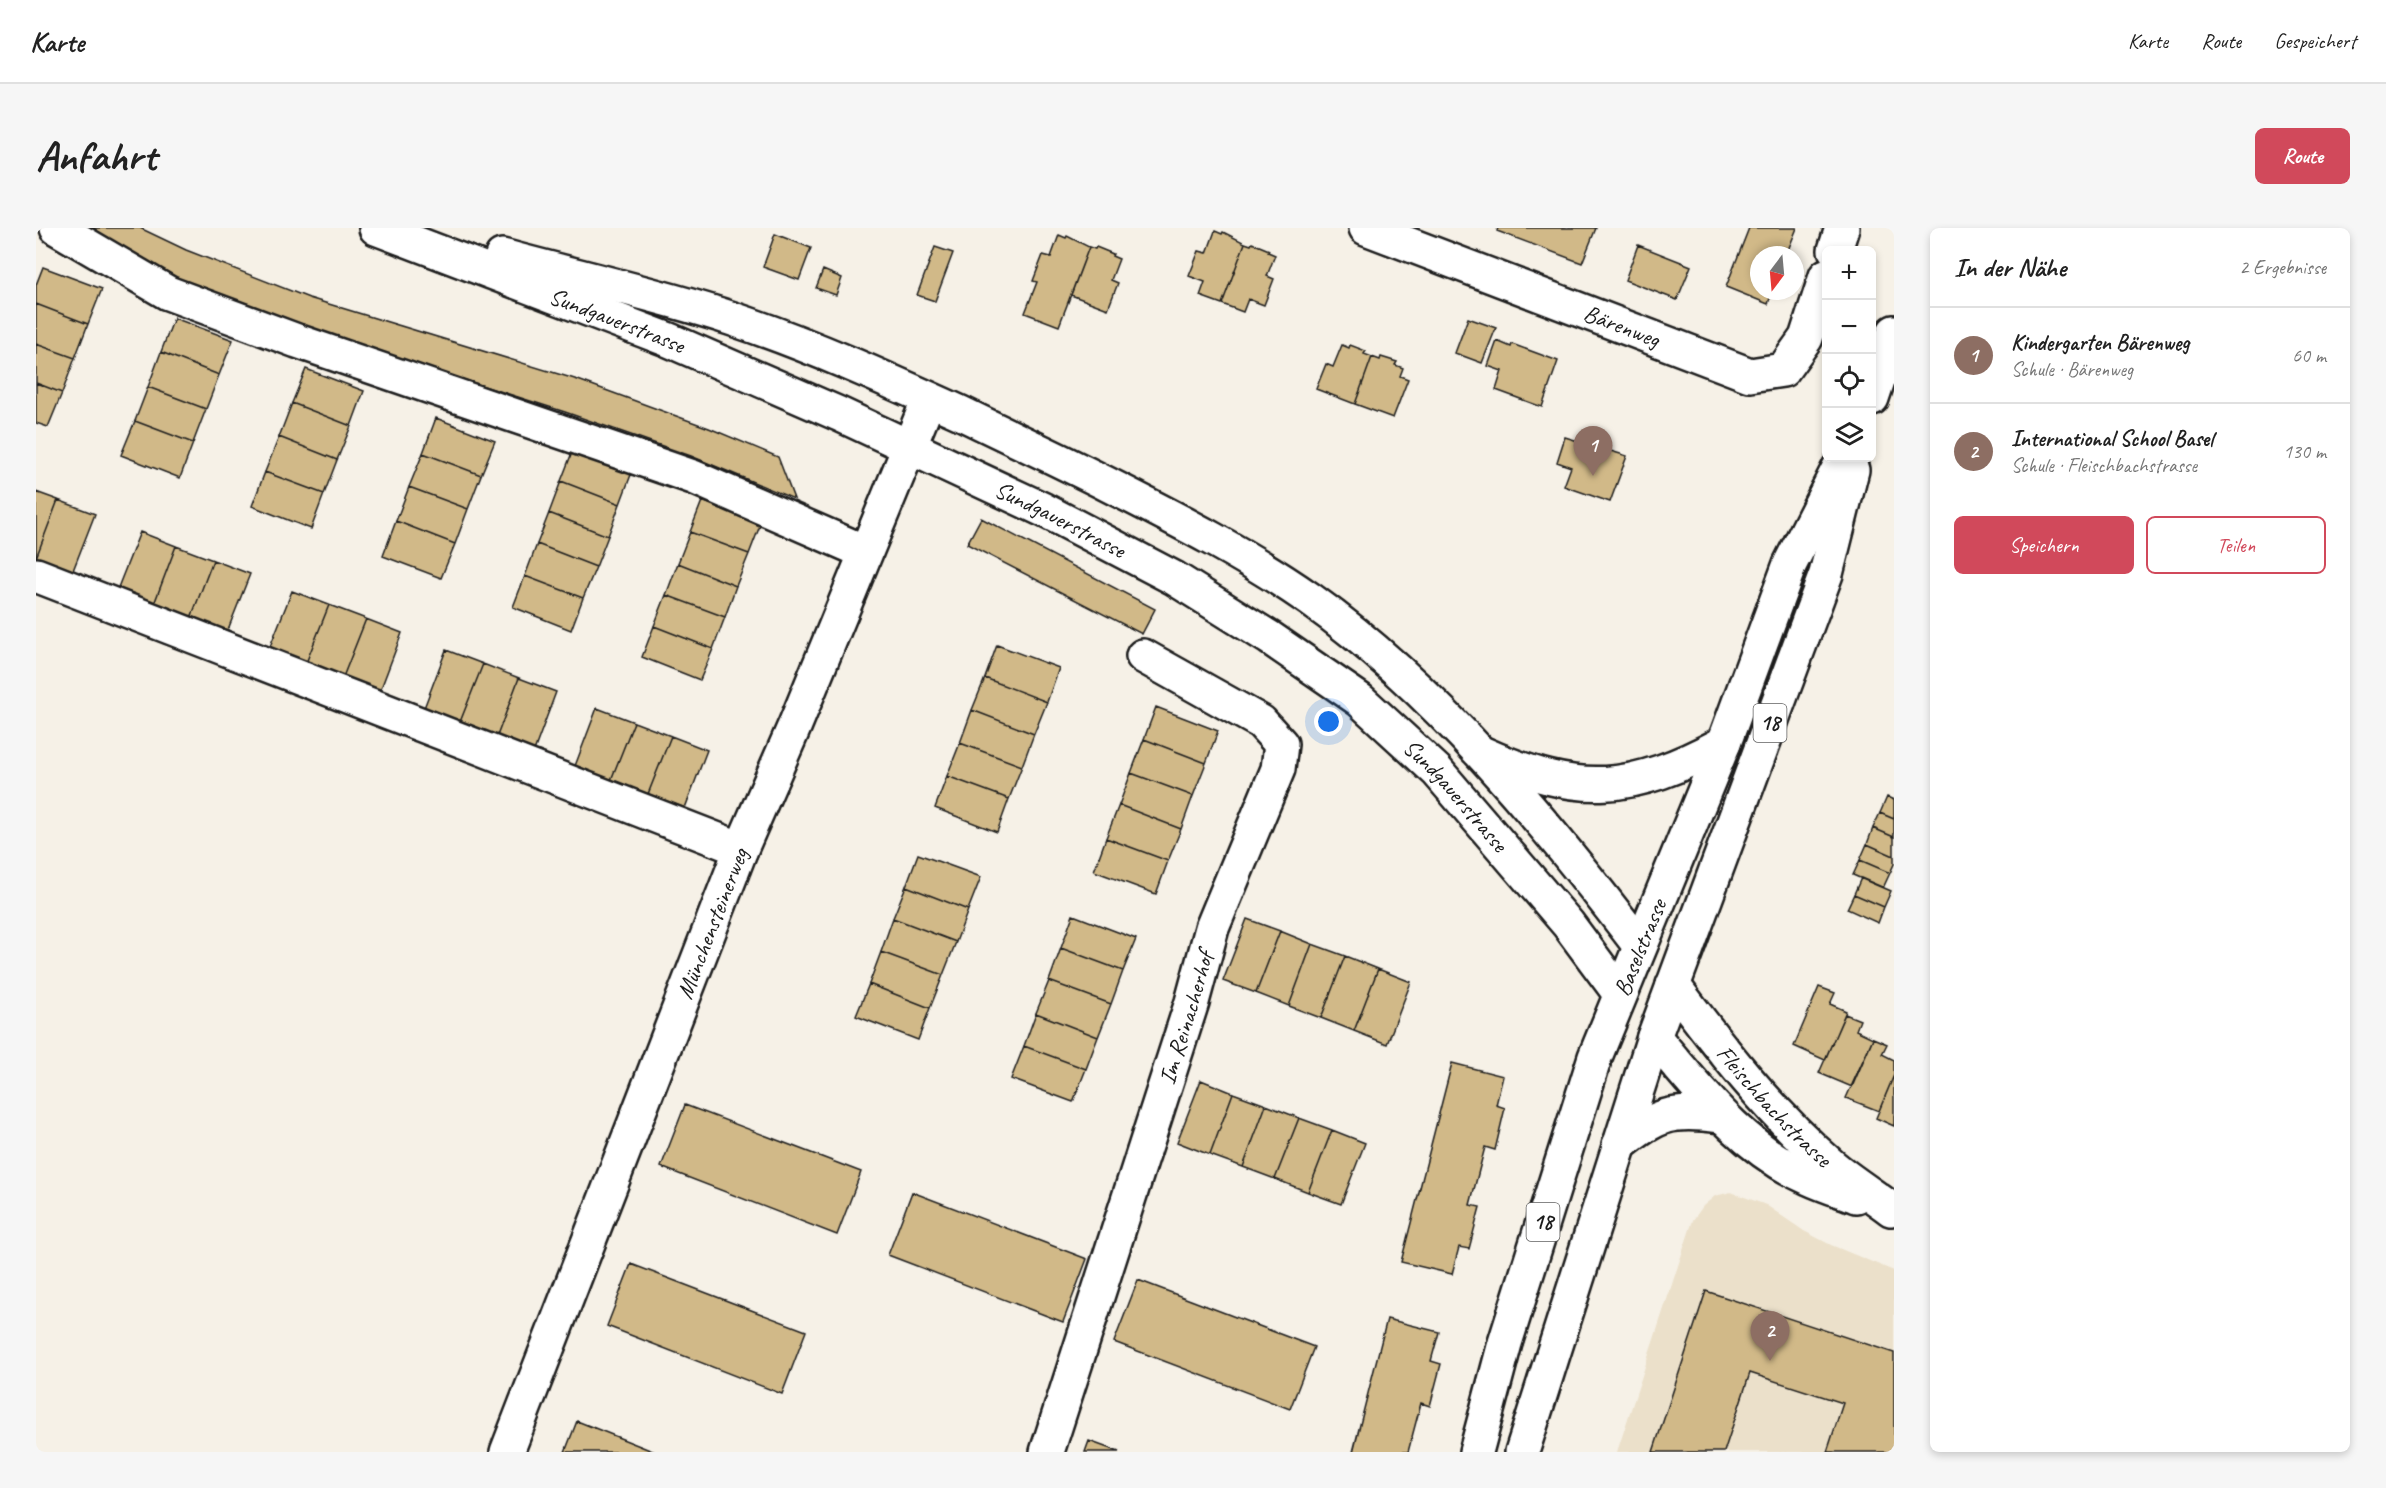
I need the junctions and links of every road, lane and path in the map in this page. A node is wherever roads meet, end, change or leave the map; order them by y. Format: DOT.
graph roads {
  1 [pos="57,228"];
  2 [pos="376,228"];
  3 [pos="395,228"];
  4 [pos="1366,228"];
  5 [pos="1842,228"];
  6 [pos="1836,246"];
  7 [pos="1822,291"];
  8 [pos="1894,332"];
  9 [pos="1876,386"];
  10 [pos="929,399"];
  11 [pos="909,447"];
  12 [pos="1842,462"];
  13 [pos="1854,462"];
  14 [pos="865,552"];
  15 [pos="36,575"];
  16 [pos="1143,656"];
  17 [pos="1724,743"];
  18 [pos="1479,752"];
  19 [pos="741,849"];
  20 [pos="1640,946"];
  21 [pos="1673,985"];
  22 [pos="1620,994"];
  23 [pos="1654,1037"];
  24 [pos="1720,1116"];
  25 [pos="1619,1145"];
  26 [pos="1893,1208"];
  27 [pos="507,1452"];
  28 [pos="1047,1452"];
  29 [pos="1476,1452"];
  30 [pos="1522,1452"];
  1 -- 14 [label="main road"];
  2 -- 11 [label="main road, Sundgauerstrasse"];
  3 -- 10 [label="main road, Sundgauerstrasse"];
  4 -- 7 [label="main road, Bärenweg"];
  5 -- 6 [label="main road"];
  8 -- 9 [label="main road"];
  10 -- 11 [label="main road, Münchensteinerweg"];
  10 -- 18 [label="main road, Sundgauerstrasse"];
  11 -- 14 [label="main road, Münchensteinerweg"];
  11 -- 22 [label="main road, Sundgauerstrasse"];
  12 -- 17 [label="main road, Baselstrasse / 18"];
  13 -- 21 [label="main road, Baselstrasse / 18"];
  14 -- 19 [label="main road, Münchensteinerweg"];
  15 -- 19 [label="main road"];
  16 -- 28 [label="main road, Im Reinacherhof"];
  17 -- 18 [label="main road"];
  17 -- 20 [label="main road, Baselstrasse / 18"];
  18 -- 20 [label="main road, Sundgauerstrasse"];
  19 -- 27 [label="main road, Münchensteinerweg"];
  20 -- 21 [label="main road, Sundgauerstrasse"];
  20 -- 22 [label="main road, Baselstrasse / 18"];
  21 -- 23 [label="main road, Baselstrasse / 18"];
  21 -- 26 [label="main road, Fleischbachstrasse"];
  22 -- 23 [label="main road, Sundgauerstrasse"];
  22 -- 29 [label="main road, Baselstrasse / 18"];
  23 -- 24 [label="main road, Fleischbachstrasse"];
  23 -- 25 [label="main road, Baselstrasse / 18"];
  24 -- 25 [label="main road"];
  24 -- 26 [label="main road, Fleischbachstrasse"];
  25 -- 30 [label="main road, Baselstrasse / 18"];
}
